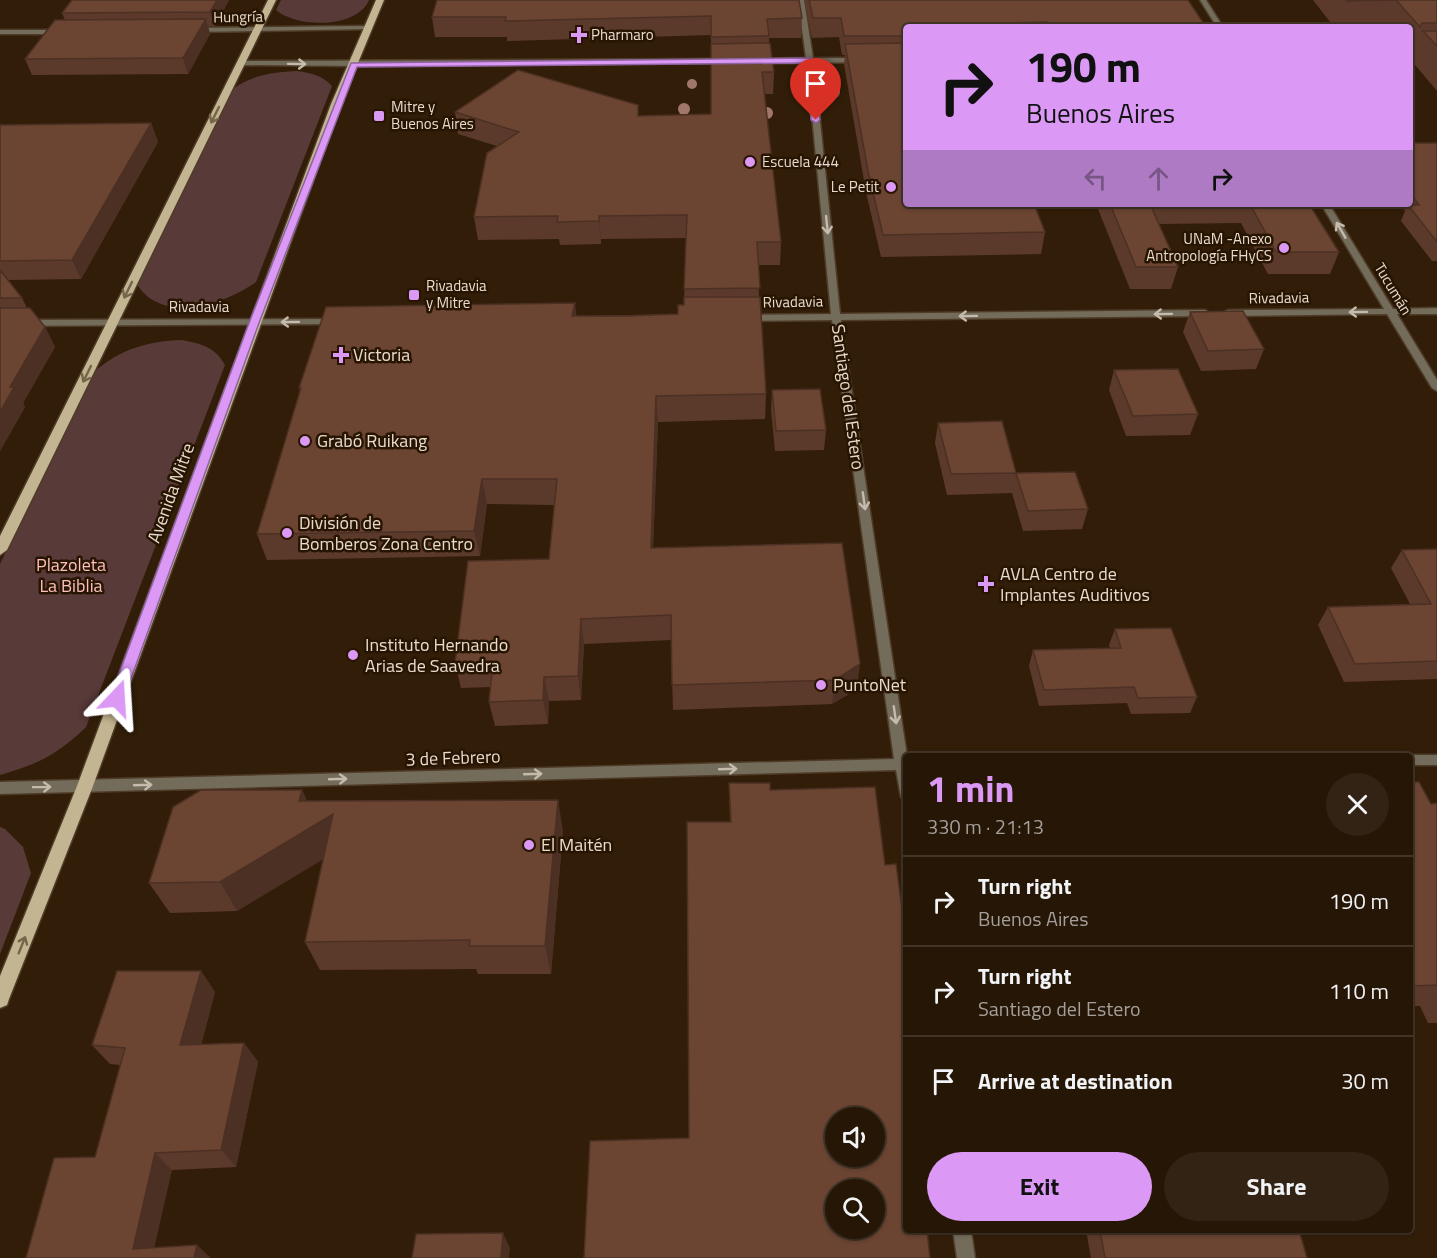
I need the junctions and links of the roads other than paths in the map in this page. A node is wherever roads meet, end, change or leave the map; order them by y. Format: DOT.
graph roads {
  1 [pos="272,0"];
  2 [pos="380,0"];
  3 [pos="801,0"];
  4 [pos="1203,0"];
  5 [pos="1218,24"];
  6 [pos="367,28"];
  7 [pos="187,30"];
  8 [pos="257,30"];
  9 [pos="0,32"];
  10 [pos="70,32"];
  11 [pos="1413,56"];
  12 [pos="1437,56"];
  13 [pos="810,60"];
  14 [pos="867,60"];
  15 [pos="738,61"];
  16 [pos="748,61"];
  17 [pos="241,63"];
  18 [pos="354,64"];
  19 [pos="1327,207"];
  20 [pos="1437,311"];
  21 [pos="1389,312"];
  22 [pos="836,317"];
  23 [pos="730,318"];
  24 [pos="113,322"];
  25 [pos="345,322"];
  26 [pos="0,323"];
  27 [pos="254,323"];
  28 [pos="1437,388"];
  29 [pos="0,550"];
  30 [pos="903,757"];
  31 [pos="1413,760"];
  32 [pos="1437,760"];
  33 [pos="903,764"];
  34 [pos="85,786"];
  35 [pos="0,788"];
  36 [pos="0,999"];
  37 [pos="962,1233"];
  38 [pos="966,1258"];
  1 -- 8 [label="main road"];
  2 -- 6 [label="main road, Avenida Mitre"];
  3 -- 13 [label="street, Santiago del Estero"];
  4 -- 5 [label="street"];
  6 -- 8 [label="street, Hungría"];
  6 -- 18 [label="main road, Avenida Mitre"];
  7 -- 8 [label="street, Hungría"];
  8 -- 17 [label="main road"];
  9 -- 10 [label="street"];
  11 -- 12 [label="street"];
  13 -- 14 [label="street"];
  13 -- 16 [label="street"];
  13 -- 22 [label="street, Santiago del Estero, one-way"];
  15 -- 18 [label="street"];
  17 -- 18 [label="street, one-way"];
  17 -- 24 [label="main road, one-way"];
  18 -- 27 [label="main road, Avenida Mitre"];
  21 -- 19 [label="street, Tucumán, one-way"];
  20 -- 21 [label="street, Rivadavia"];
  21 -- 22 [label="street, Rivadavia, one-way"];
  21 -- 28 [label="street, Tucumán"];
  22 -- 23 [label="street, Rivadavia"];
  22 -- 30 [label="street, Santiago del Estero, one-way"];
  24 -- 26 [label="street, Rivadavia"];
  24 -- 27 [label="street, Rivadavia"];
  24 -- 29 [label="main road, one-way"];
  25 -- 27 [label="street, Rivadavia, one-way"];
  27 -- 34 [label="main road, Avenida Mitre"];
  31 -- 32 [label="street"];
  34 -- 33 [label="street, 3 de Febrero, one-way"];
  35 -- 34 [label="street, 3 de Febrero, one-way"];
  36 -- 34 [label="main road, Avenida Mitre, one-way"];
  37 -- 38 [label="street"];
}
